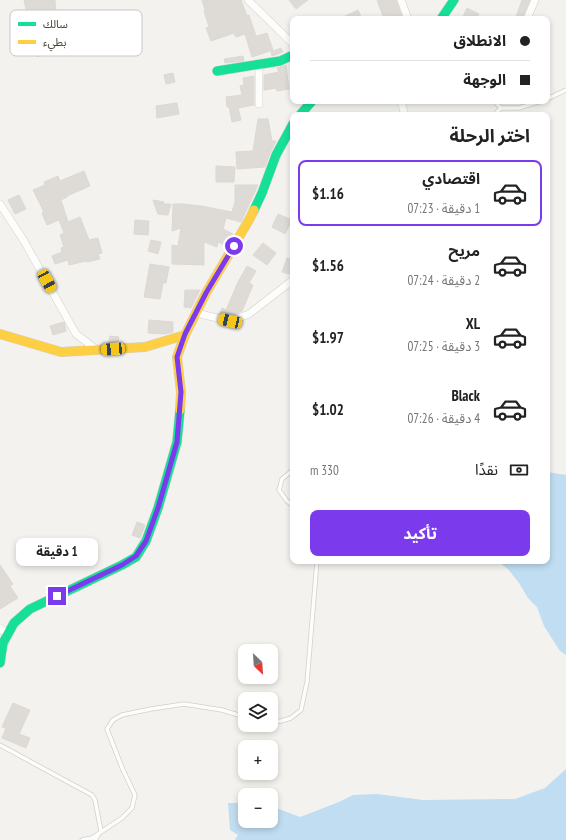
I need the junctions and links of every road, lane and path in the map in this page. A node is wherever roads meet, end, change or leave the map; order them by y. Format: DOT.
graph roads {
  1 [pos="248,0"];
  2 [pos="402,0"];
  3 [pos="454,0"];
  4 [pos="535,0"];
  5 [pos="407,16"];
  6 [pos="443,16"];
  7 [pos="528,16"];
  8 [pos="290,41"];
  9 [pos="290,56"];
  10 [pos="259,65"];
  11 [pos="217,71"];
  12 [pos="566,90"];
  13 [pos="550,98"];
  14 [pos="259,104"];
  15 [pos="309,104"];
  16 [pos="497,104"];
  17 [pos="532,104"];
  18 [pos="501,108"];
  19 [pos="303,112"];
  20 [pos="497,112"];
  21 [pos="290,129"];
  22 [pos="0,204"];
  23 [pos="290,282"];
  24 [pos="196,313"];
  25 [pos="0,334"];
  26 [pos="185,334"];
  27 [pos="97,350"];
  28 [pos="290,472"];
  29 [pos="290,504"];
  30 [pos="317,564"];
  31 [pos="0,628"];
  32 [pos="8,635"];
  33 [pos="0,663"];
  34 [pos="238,715"];
  35 [pos="278,721"];
  36 [pos="0,745"];
  37 [pos="101,831"];
  38 [pos="82,840"];
  39 [pos="95,840"];
  1 -- 8 [label="street"];
  2 -- 5 [label="street"];
  3 -- 6 [label="street"];
  4 -- 7 [label="street"];
  9 -- 10 [label="street"];
  10 -- 11 [label="street"];
  10 -- 14 [label="street"];
  12 -- 13 [label="lane"];
  15 -- 19 [label="street"];
  16 -- 18 [label="lane"];
  17 -- 18 [label="lane"];
  18 -- 20 [label="lane"];
  21 -- 24 [label="street"];
  22 -- 27 [label="street"];
  23 -- 24 [label="street"];
  24 -- 26 [label="street"];
  25 -- 27 [label="street"];
  26 -- 27 [label="street"];
  26 -- 32 [label="street"];
  28 -- 29 [label="lane"];
  30 -- 35 [label="lane"];
  31 -- 32 [label="street"];
  32 -- 33 [label="street"];
  34 -- 37 [label="lane"];
  36 -- 37 [label="lane"];
  37 -- 38 [label="lane"];
  37 -- 39 [label="lane"];
}
